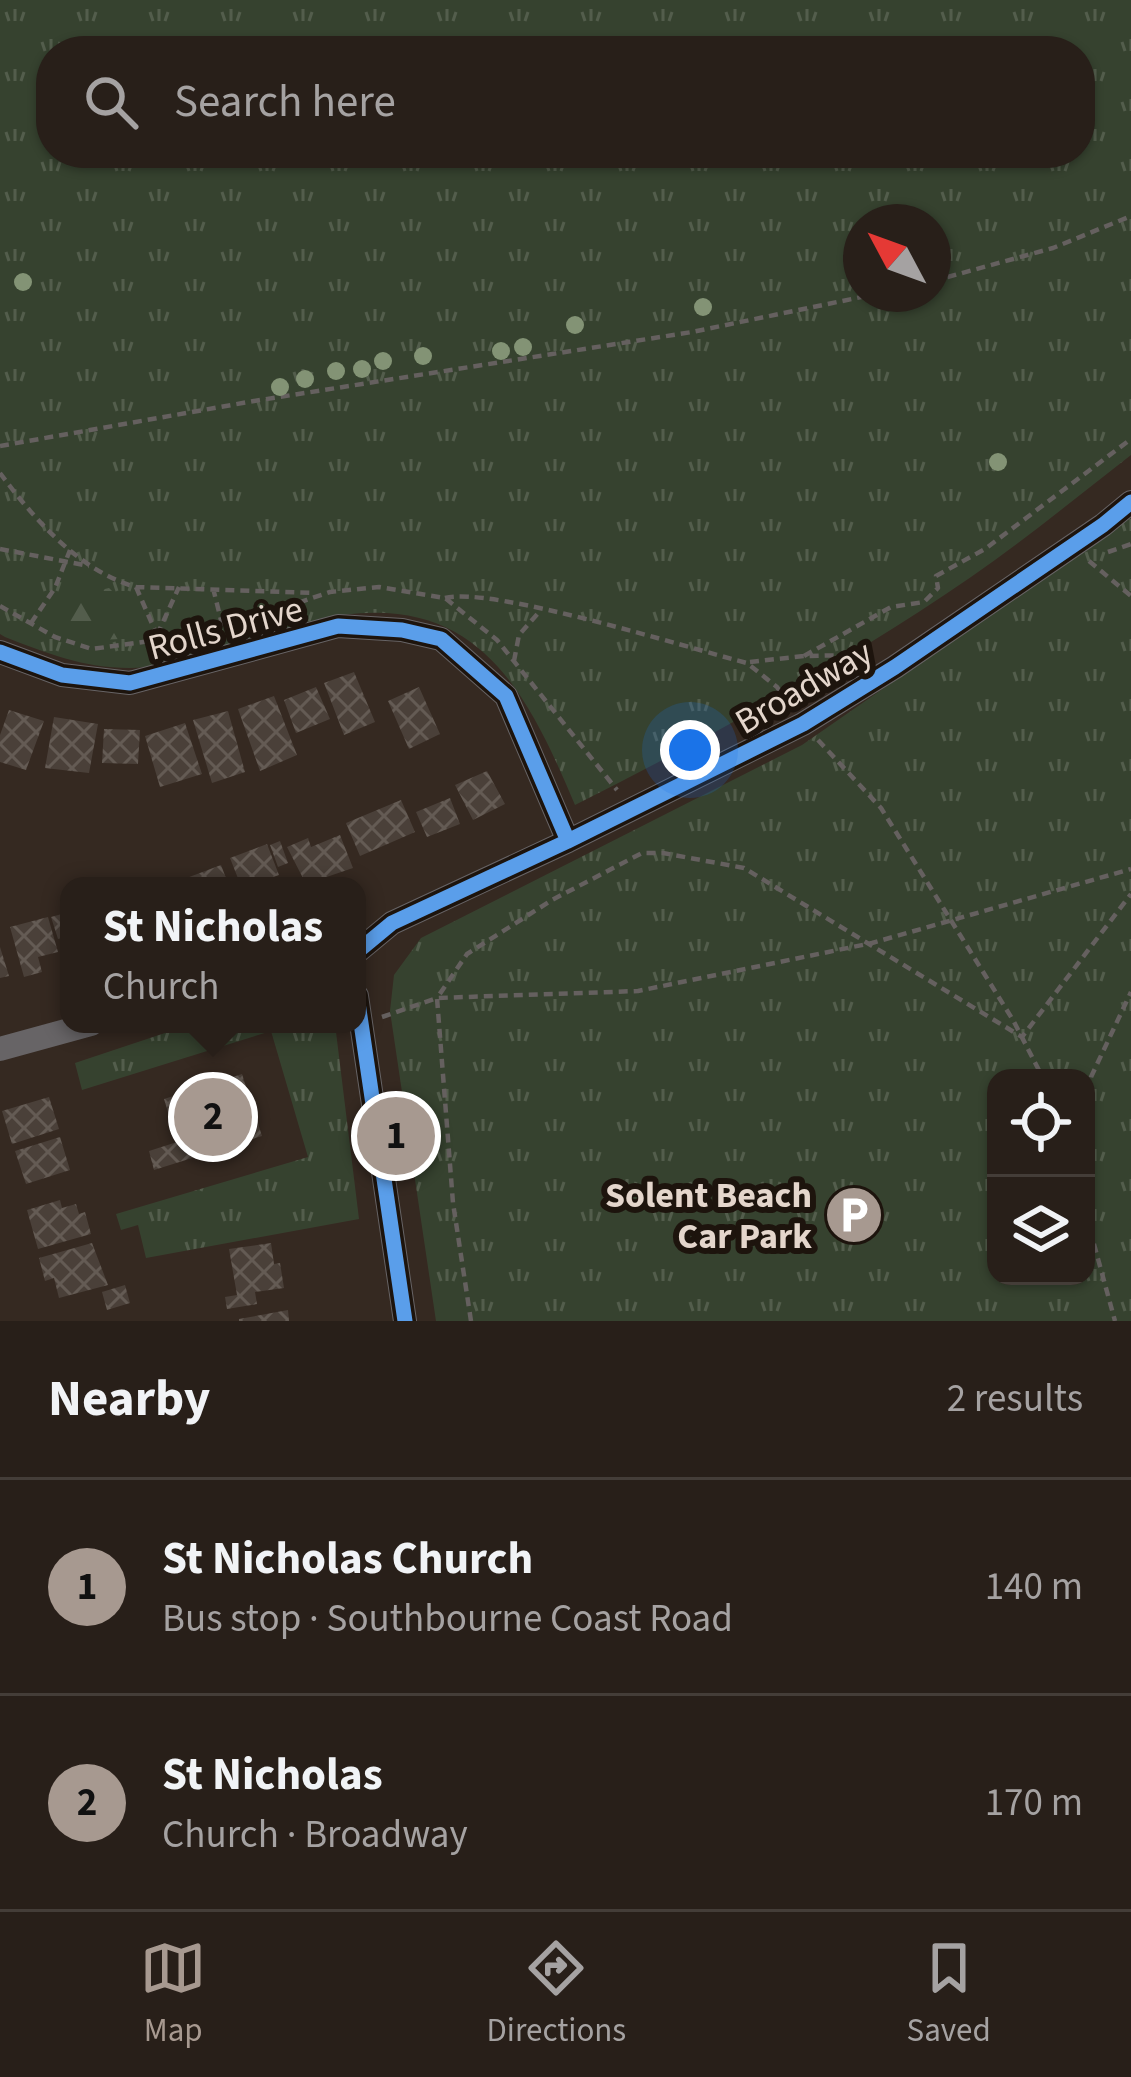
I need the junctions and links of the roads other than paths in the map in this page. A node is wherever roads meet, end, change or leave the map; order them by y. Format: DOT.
graph roads {
  1 [pos="1131,502"];
  2 [pos="0,652"];
  3 [pos="568,841"];
  4 [pos="366,945"];
  5 [pos="60,1033"];
  6 [pos="360,1033"];
  7 [pos="0,1049"];
  8 [pos="405,1321"];
  1 -- 3 [label="street, Broadway"];
  2 -- 3 [label="street, Rolls Drive"];
  3 -- 4 [label="street, Broadway"];
  5 -- 7 [label="street"];
  6 -- 8 [label="street"];
}
